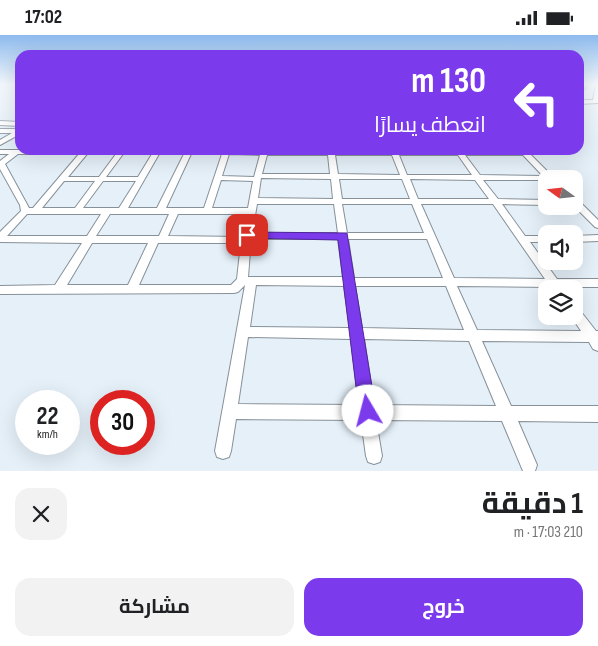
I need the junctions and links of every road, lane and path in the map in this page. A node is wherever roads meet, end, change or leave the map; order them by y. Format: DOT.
graph roads {
  1 [pos="0,123"];
  2 [pos="15,128"];
  3 [pos="15,129"];
  4 [pos="0,131"];
  5 [pos="15,132"];
  6 [pos="0,143"];
  7 [pos="0,152"];
  8 [pos="15,152"];
  9 [pos="15,153"];
  10 [pos="83,155"];
  11 [pos="118,155"];
  12 [pos="155,155"];
  13 [pos="187,155"];
  14 [pos="225,155"];
  15 [pos="263,155"];
  16 [pos="331,155"];
  17 [pos="396,155"];
  18 [pos="461,155"];
  19 [pos="526,155"];
  20 [pos="542,170"];
  21 [pos="405,176"];
  22 [pos="258,177"];
  23 [pos="335,177"];
  24 [pos="477,177"];
  25 [pos="218,178"];
  26 [pos="538,178"];
  27 [pos="62,179"];
  28 [pos="100,179"];
  29 [pos="141,179"];
  30 [pos="255,201"];
  31 [pos="338,201"];
  32 [pos="416,202"];
  33 [pos="495,202"];
  34 [pos="538,202"];
  35 [pos="25,211"];
  36 [pos="34,211"];
  37 [pos="77,211"];
  38 [pos="107,211"];
  39 [pos="122,211"];
  40 [pos="160,211"];
  41 [pos="175,211"];
  42 [pos="207,211"];
  43 [pos="252,211"];
  44 [pos="583,211"];
  45 [pos="598,225"];
  46 [pos="430,235"];
  47 [pos="343,236"];
  48 [pos="0,238"];
  49 [pos="247,238"];
  50 [pos="598,238"];
  51 [pos="89,239"];
  52 [pos="522,239"];
  53 [pos="538,239"];
  54 [pos="583,239"];
  55 [pos="158,240"];
  56 [pos="552,280"];
  57 [pos="247,281"];
  58 [pos="349,282"];
  59 [pos="450,282"];
  60 [pos="598,283"];
  61 [pos="583,284"];
  62 [pos="538,285"];
  63 [pos="132,289"];
  64 [pos="0,290"];
  65 [pos="58,290"];
  66 [pos="583,323"];
  67 [pos="243,332"];
  68 [pos="356,334"];
  69 [pos="473,335"];
  70 [pos="596,340"];
  71 [pos="230,411"];
  72 [pos="368,411"];
  73 [pos="507,414"];
  74 [pos="598,414"];
  75 [pos="223,451"];
  76 [pos="374,456"];
  77 [pos="529,465"];
  1 -- 2 [label="street"];
  3 -- 4 [label="street"];
  5 -- 6 [label="street"];
  7 -- 8 [label="street"];
  9 -- 35 [label="street"];
  10 -- 27 [label="street"];
  11 -- 28 [label="street"];
  12 -- 29 [label="street"];
  13 -- 40 [label="street"];
  14 -- 25 [label="street"];
  15 -- 22 [label="street"];
  16 -- 23 [label="street"];
  17 -- 21 [label="street"];
  18 -- 24 [label="street"];
  19 -- 20 [label="street"];
  21 -- 23 [label="street"];
  21 -- 24 [label="street"];
  21 -- 32 [label="street"];
  22 -- 23 [label="street"];
  22 -- 25 [label="street"];
  22 -- 30 [label="street"];
  23 -- 31 [label="street"];
  24 -- 26 [label="street"];
  24 -- 33 [label="street"];
  25 -- 42 [label="street"];
  27 -- 28 [label="street"];
  27 -- 36 [label="street"];
  28 -- 29 [label="street"];
  28 -- 37 [label="street"];
  29 -- 39 [label="street"];
  30 -- 31 [label="street"];
  30 -- 43 [label="street"];
  31 -- 32 [label="street"];
  31 -- 47 [label="street"];
  32 -- 33 [label="street"];
  32 -- 46 [label="street"];
  33 -- 34 [label="street"];
  33 -- 52 [label="street"];
  35 -- 36 [label="street"];
  35 -- 48 [label="street"];
  36 -- 37 [label="street"];
  37 -- 38 [label="street"];
  38 -- 39 [label="street"];
  38 -- 51 [label="street"];
  39 -- 40 [label="street"];
  40 -- 41 [label="street"];
  41 -- 42 [label="street"];
  41 -- 55 [label="street"];
  42 -- 43 [label="street"];
  43 -- 49 [label="street"];
  44 -- 45 [label="street"];
  46 -- 47 [label="street"];
  46 -- 59 [label="street"];
  47 -- 49 [label="street"];
  47 -- 58 [label="street"];
  48 -- 51 [label="street"];
  49 -- 55 [label="street"];
  49 -- 57 [label="street"];
  50 -- 54 [label="street"];
  51 -- 55 [label="street"];
  51 -- 65 [label="street"];
  52 -- 53 [label="street"];
  52 -- 56 [label="street"];
  55 -- 63 [label="street"];
  57 -- 58 [label="street"];
  57 -- 63 [label="street"];
  57 -- 67 [label="street"];
  58 -- 59 [label="street"];
  58 -- 68 [label="street"];
  59 -- 62 [label="street"];
  59 -- 69 [label="street"];
  60 -- 61 [label="street"];
  63 -- 65 [label="street"];
  64 -- 65 [label="street"];
  66 -- 70 [label="street"];
  67 -- 68 [label="street"];
  67 -- 71 [label="street"];
  68 -- 69 [label="street"];
  68 -- 72 [label="street"];
  69 -- 70 [label="street"];
  69 -- 73 [label="street"];
  71 -- 72 [label="street"];
  71 -- 75 [label="street"];
  72 -- 73 [label="street"];
  72 -- 76 [label="street"];
  73 -- 74 [label="street"];
  73 -- 77 [label="street"];
}
